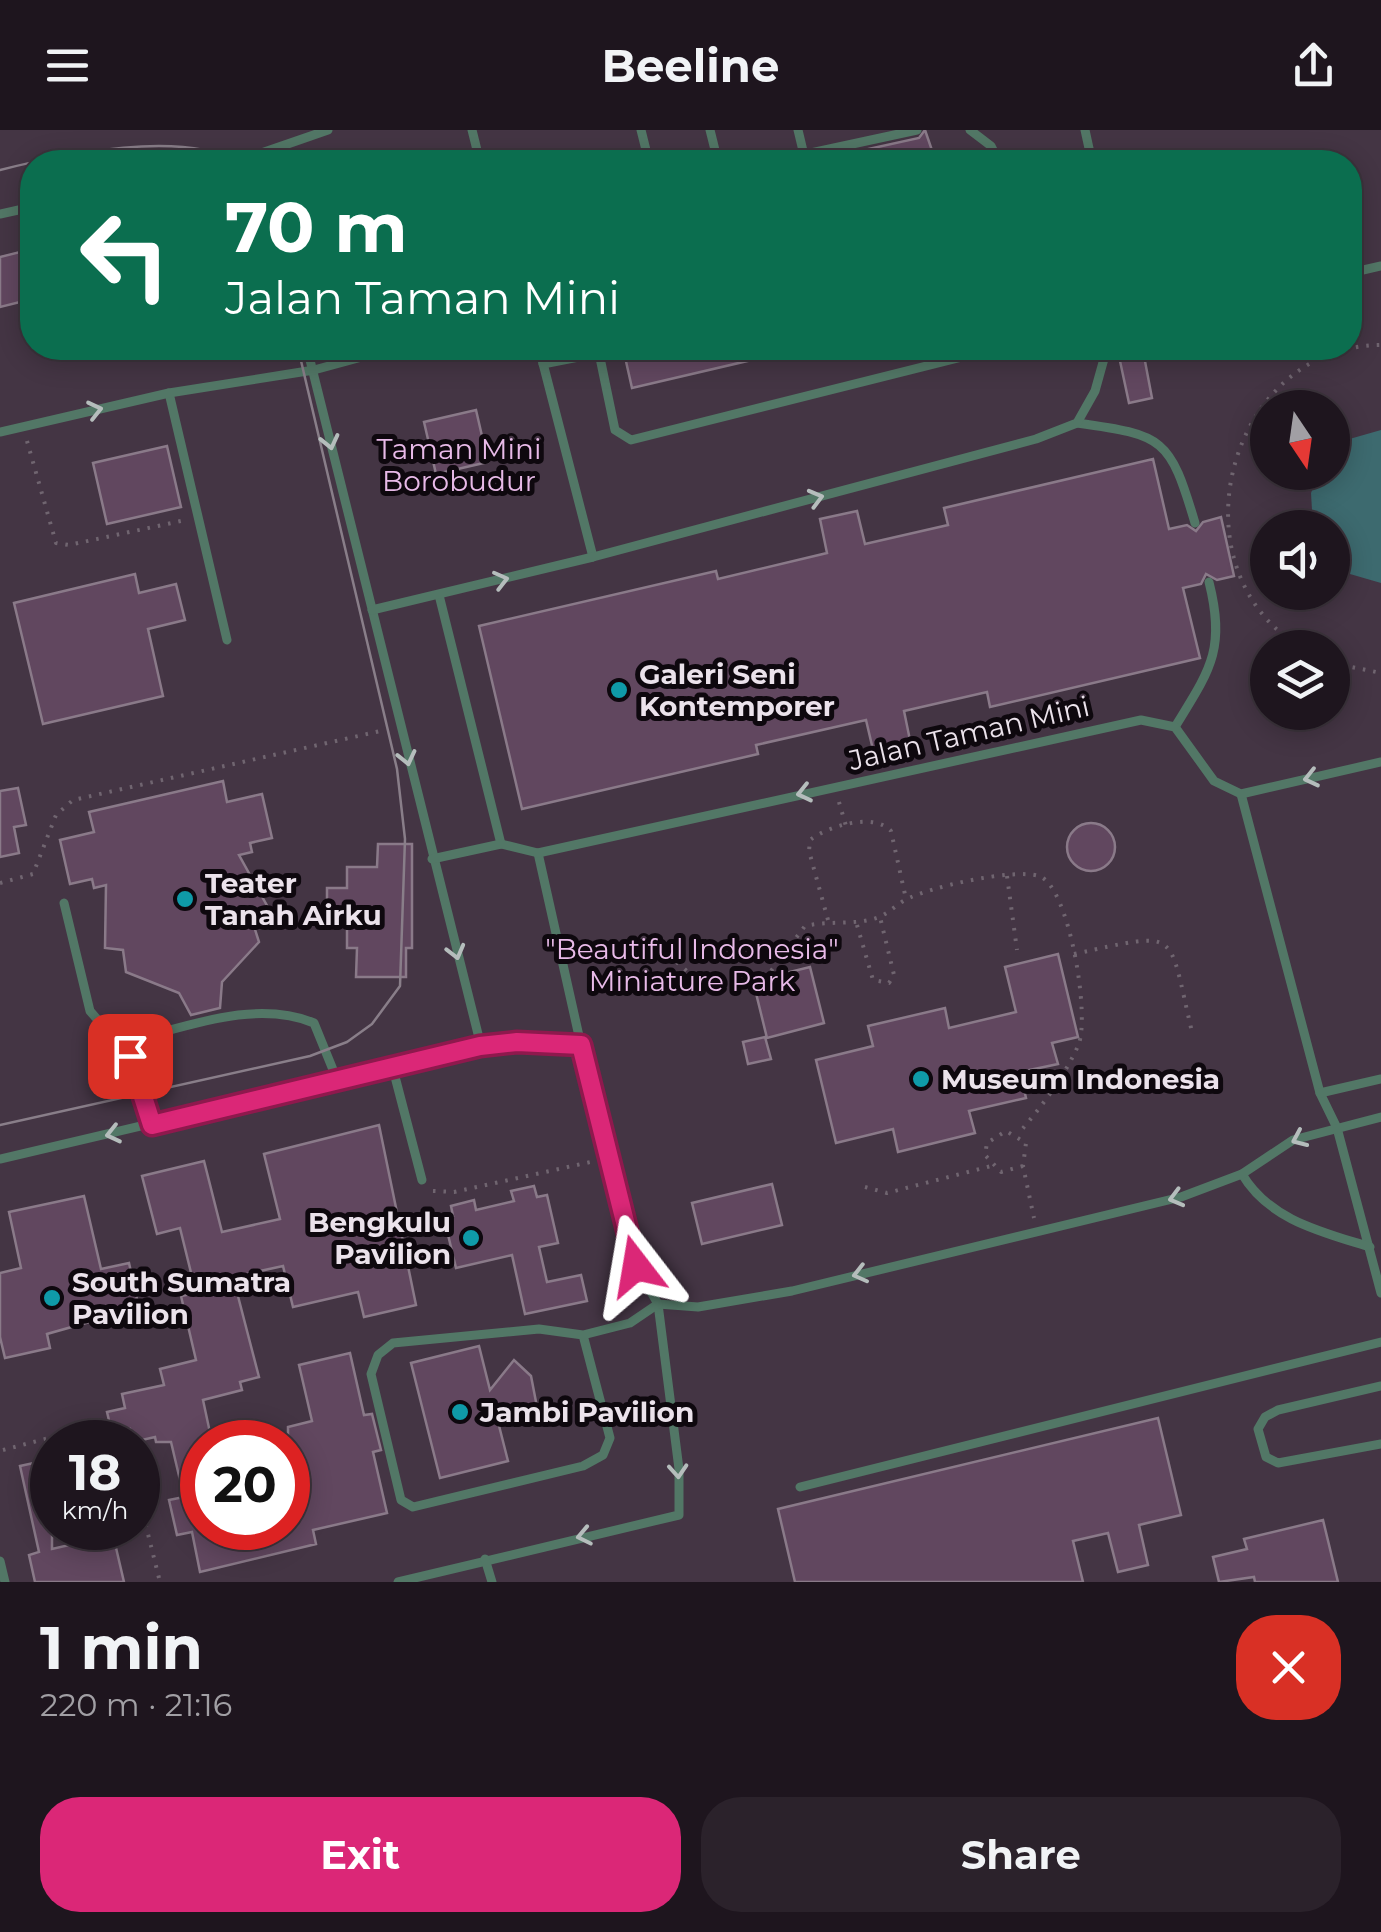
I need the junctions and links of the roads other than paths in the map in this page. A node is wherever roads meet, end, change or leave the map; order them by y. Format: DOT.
graph roads {
  1 [pos="328,130"];
  2 [pos="918,130"];
  3 [pos="970,130"];
  4 [pos="277,150"];
  5 [pos="827,150"];
  6 [pos="993,150"];
  7 [pos="311,360"];
  8 [pos="350,360"];
  9 [pos="542,360"];
  10 [pos="559,360"];
  11 [pos="601,360"];
  12 [pos="950,360"];
  13 [pos="1104,360"];
  14 [pos="543,364"];
  15 [pos="314,370"];
  16 [pos="168,393"];
  17 [pos="1077,423"];
  18 [pos="0,432"];
  19 [pos="1195,523"];
  20 [pos="594,557"];
  21 [pos="1209,582"];
  22 [pos="439,595"];
  23 [pos="372,610"];
  24 [pos="228,640"];
  25 [pos="1175,727"];
  26 [pos="1381,762"];
  27 [pos="1242,794"];
  28 [pos="501,844"];
  29 [pos="538,853"];
  30 [pos="432,859"];
  31 [pos="64,903"];
  32 [pos="121,1044"];
  33 [pos="581,1045"];
  34 [pos="480,1046"];
  35 [pos="393,1069"];
  36 [pos="1381,1079"];
  37 [pos="338,1082"];
  38 [pos="1320,1093"];
  39 [pos="1381,1118"];
  40 [pos="152,1125"];
  41 [pos="1337,1128"];
  42 [pos="0,1159"];
  43 [pos="1242,1174"];
  44 [pos="422,1180"];
  45 [pos="1370,1247"];
  46 [pos="1381,1293"];
  47 [pos="658,1304"];
  48 [pos="583,1335"];
  49 [pos="1381,1342"];
  50 [pos="1381,1386"];
  51 [pos="1381,1444"];
  52 [pos="800,1487"];
  53 [pos="485,1559"];
  54 [pos="0,1561"];
  55 [pos="5,1582"];
  56 [pos="398,1582"];
  57 [pos="492,1582"];
  1 -- 4 [label="lane"];
  2 -- 5 [label="lane"];
  3 -- 6 [label="lane"];
  7 -- 15 [label="lane"];
  8 -- 15 [label="lane"];
  9 -- 14 [label="lane"];
  10 -- 14 [label="lane"];
  11 -- 12 [label="lane"];
  13 -- 17 [label="lane"];
  14 -- 20 [label="lane"];
  15 -- 16 [label="lane"];
  15 -- 23 [label="lane, one-way"];
  18 -- 16 [label="lane, one-way"];
  16 -- 24 [label="lane"];
  17 -- 19 [label="lane"];
  20 -- 17 [label="lane, one-way"];
  22 -- 20 [label="lane, one-way"];
  21 -- 25 [label="lane"];
  22 -- 23 [label="lane"];
  22 -- 28 [label="lane"];
  23 -- 30 [label="lane, one-way"];
  25 -- 27 [label="lane"];
  25 -- 29 [label="lane, Jalan Taman Mini, one-way"];
  26 -- 27 [label="lane, one-way"];
  27 -- 38 [label="lane"];
  28 -- 29 [label="lane, Jalan Taman Mini"];
  28 -- 30 [label="lane, Jalan Taman Mini"];
  29 -- 33 [label="lane"];
  30 -- 34 [label="lane, one-way"];
  31 -- 32 [label="lane"];
  32 -- 37 [label="lane"];
  32 -- 40 [label="lane"];
  33 -- 34 [label="lane"];
  33 -- 47 [label="lane"];
  34 -- 35 [label="lane"];
  35 -- 37 [label="lane"];
  35 -- 44 [label="lane"];
  36 -- 38 [label="lane"];
  37 -- 40 [label="lane"];
  38 -- 41 [label="lane"];
  39 -- 41 [label="lane"];
  40 -- 42 [label="lane, one-way"];
  41 -- 43 [label="lane, one-way"];
  41 -- 45 [label="lane"];
  43 -- 45 [label="lane"];
  43 -- 47 [label="lane, one-way"];
  45 -- 46 [label="lane"];
  47 -- 48 [label="lane"];
  47 -- 53 [label="lane, one-way"];
  48 -- 48 [label="lane"];
  49 -- 52 [label="lane"];
  50 -- 51 [label="lane"];
  53 -- 56 [label="lane"];
  53 -- 57 [label="lane"];
  54 -- 55 [label="lane"];
}
